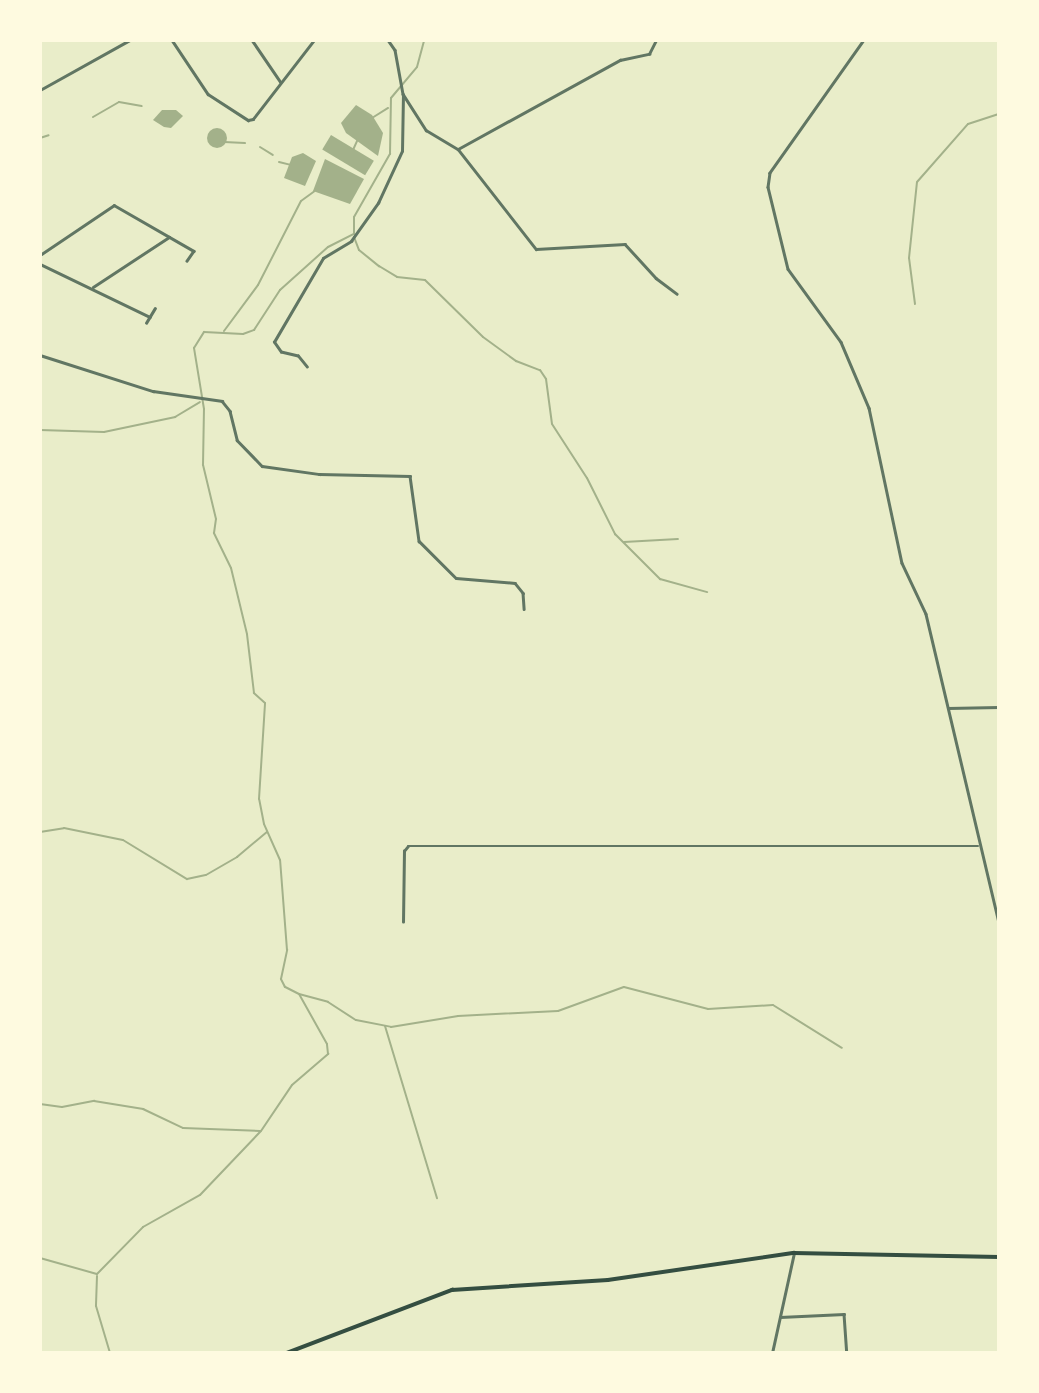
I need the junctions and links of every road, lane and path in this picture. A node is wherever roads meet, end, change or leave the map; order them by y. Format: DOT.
graph roads {
  1 [pos="130,40"];
  2 [pos="172,40"];
  3 [pos="253,40"];
  4 [pos="314,40"];
  5 [pos="388,40"];
  6 [pos="656,40"];
  7 [pos="864,40"];
  8 [pos="280,80"];
  9 [pos="40,90"];
  10 [pos="403,94"];
  11 [pos="458,149"];
  12 [pos="169,237"];
  13 [pos="40,254"];
  14 [pos="187,261"];
  15 [pos="40,264"];
  16 [pos="92,288"];
  17 [pos="677,293"];
  18 [pos="155,308"];
  19 [pos="150,317"];
  20 [pos="146,323"];
  21 [pos="40,355"];
  22 [pos="307,368"];
  23 [pos="524,609"];
  24 [pos="40,640"];
  25 [pos="40,665"];
  26 [pos="999,707"];
  27 [pos="948,708"];
  28 [pos="979,846"];
  29 [pos="403,922"];
  30 [pos="999,923"];
  31 [pos="794,1254"];
  32 [pos="999,1257"];
  33 [pos="780,1317"];
  34 [pos="287,1353"];
  35 [pos="772,1353"];
  36 [pos="847,1353"];
  1 -- 9 [label="street"];
  2 -- 8 [label="street"];
  3 -- 8 [label="street"];
  4 -- 8 [label="street"];
  5 -- 10 [label="street"];
  6 -- 11 [label="street"];
  7 -- 27 [label="street"];
  10 -- 11 [label="street"];
  10 -- 22 [label="street"];
  11 -- 17 [label="street"];
  12 -- 13 [label="street"];
  12 -- 14 [label="street"];
  12 -- 16 [label="street"];
  15 -- 16 [label="street"];
  16 -- 19 [label="street"];
  18 -- 19 [label="street"];
  19 -- 20 [label="street"];
  21 -- 23 [label="street"];
  24 -- 25 [label="street"];
  26 -- 27 [label="street"];
  27 -- 28 [label="street"];
  28 -- 29 [label="street"];
  28 -- 30 [label="street"];
  31 -- 32 [label="main road"];
  31 -- 33 [label="street"];
  31 -- 34 [label="main road"];
  33 -- 35 [label="street"];
  33 -- 36 [label="street"];
}
